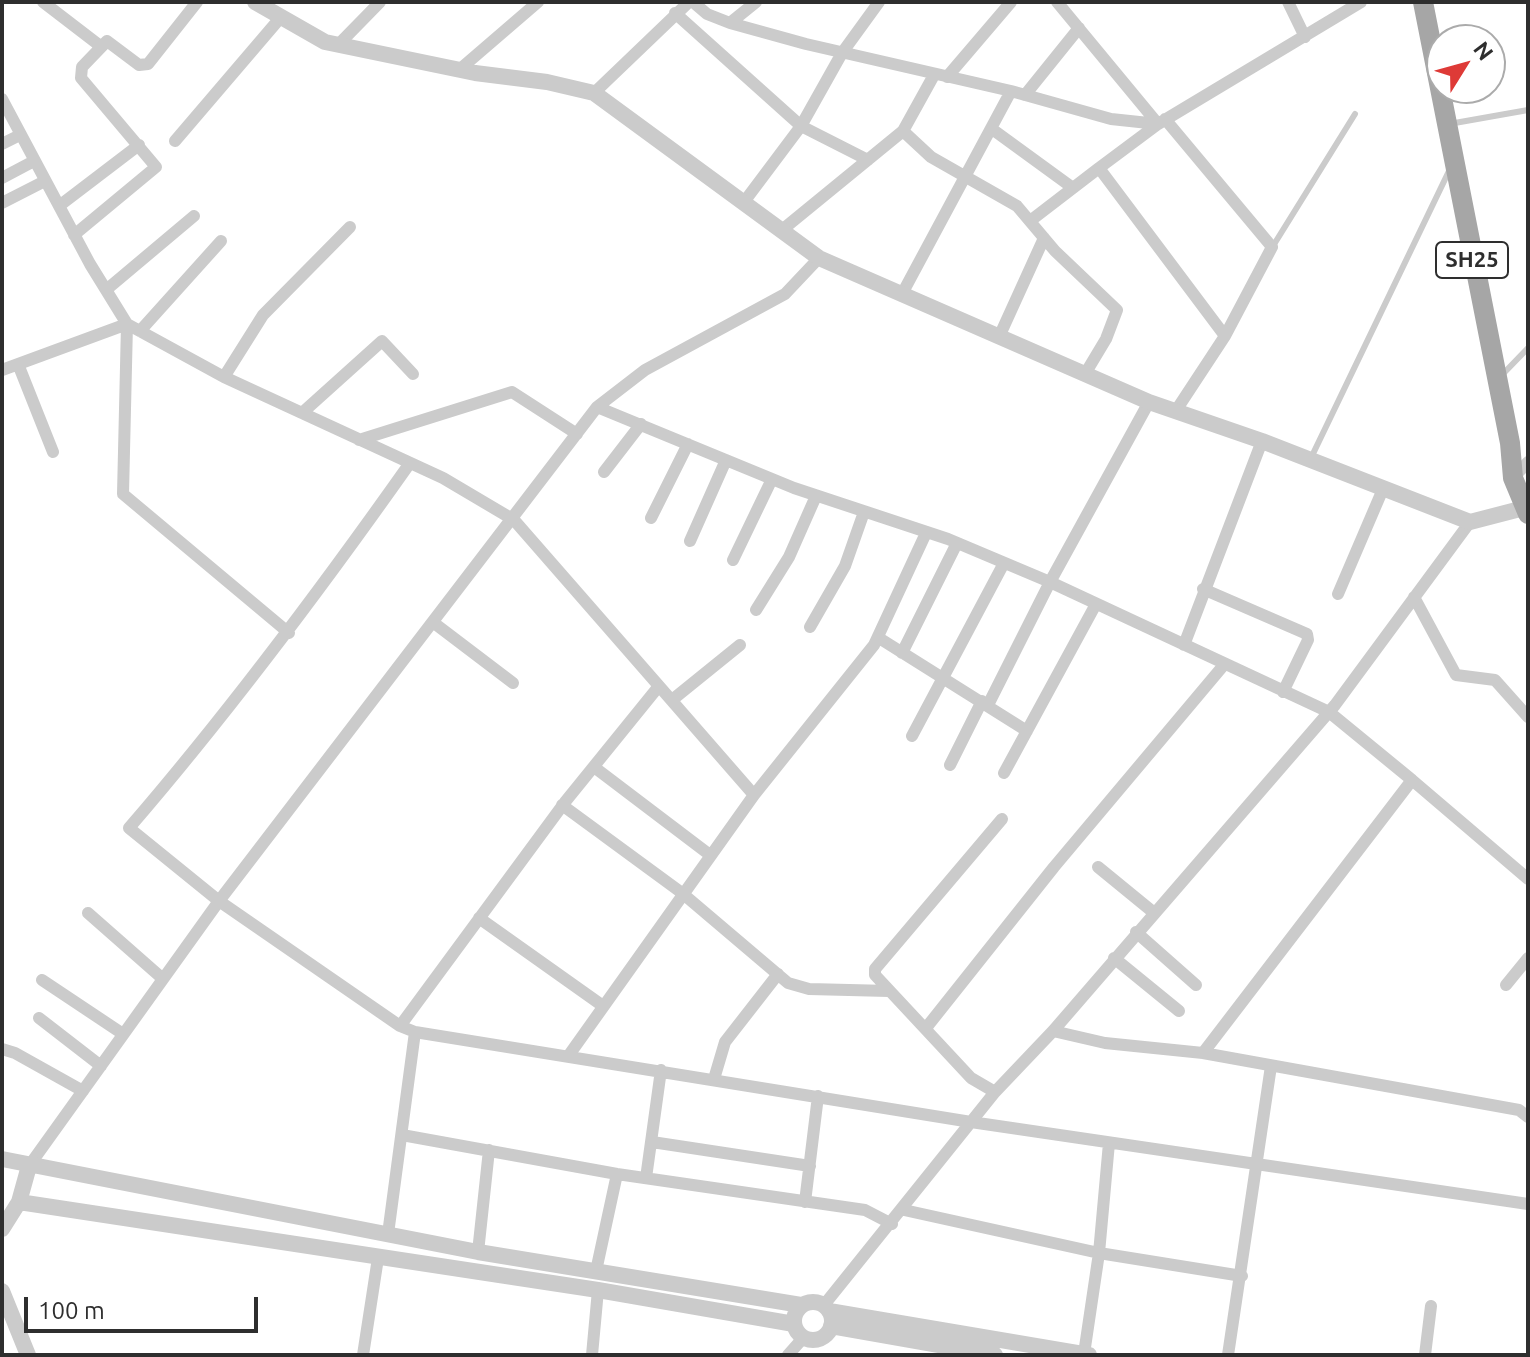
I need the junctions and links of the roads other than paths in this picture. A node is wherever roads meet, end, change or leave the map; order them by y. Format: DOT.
graph roads {
  1 [pos="197,2"];
  2 [pos="380,2"];
  3 [pos="538,2"];
  4 [pos="691,2"];
  5 [pos="756,2"];
  6 [pos="879,2"];
  7 [pos="1011,2"];
  8 [pos="1057,2"];
  9 [pos="1288,2"];
  10 [pos="1361,2"];
  11 [pos="1423,2"];
  12 [pos="46,3"];
  13 [pos="263,4"];
  14 [pos="675,13"];
  15 [pos="281,17"];
  16 [pos="730,23"];
  17 [pos="1079,28"];
  18 [pos="1305,37"];
  19 [pos="99,45"];
  20 [pos="338,45"];
  21 [pos="842,53"];
  22 [pos="459,70"];
  23 [pos="941,76"];
  24 [pos="1011,91"];
  25 [pos="594,93"];
  26 [pos="1025,95"];
  27 [pos="2,99"];
  28 [pos="1528,110"];
  29 [pos="1355,114"];
  30 [pos="1162,121"];
  31 [pos="1445,125"];
  32 [pos="801,126"];
  33 [pos="992,129"];
  34 [pos="903,131"];
  35 [pos="20,135"];
  36 [pos="175,141"];
  37 [pos="2,144"];
  38 [pos="139,145"];
  39 [pos="868,160"];
  40 [pos="34,161"];
  41 [pos="1453,164"];
  42 [pos="1099,168"];
  43 [pos="965,174"];
  44 [pos="2,178"];
  45 [pos="45,181"];
  46 [pos="1073,188"];
  47 [pos="744,202"];
  48 [pos="2,203"];
  49 [pos="59,206"];
  50 [pos="194,216"];
  51 [pos="1030,221"];
  52 [pos="350,227"];
  53 [pos="782,230"];
  54 [pos="74,235"];
  55 [pos="1044,238"];
  56 [pos="221,241"];
  57 [pos="1271,249"];
  58 [pos="819,258"];
  59 [pos="106,290"];
  60 [pos="902,294"];
  61 [pos="127,324"];
  62 [pos="140,331"];
  63 [pos="1225,336"];
  64 [pos="999,337"];
  65 [pos="1528,348"];
  66 [pos="18,364"];
  67 [pos="2,370"];
  68 [pos="413,374"];
  69 [pos="1085,374"];
  70 [pos="224,377"];
  71 [pos="1497,381"];
  72 [pos="1149,402"];
  73 [pos="597,407"];
  74 [pos="1177,409"];
  75 [pos="302,413"];
  76 [pos="641,424"];
  77 [pos="577,434"];
  78 [pos="359,440"];
  79 [pos="1262,441"];
  80 [pos="688,444"];
  81 [pos="53,452"];
  82 [pos="726,460"];
  83 [pos="1309,461"];
  84 [pos="1528,462"];
  85 [pos="410,463"];
  86 [pos="604,472"];
  87 [pos="1513,478"];
  88 [pos="772,479"];
  89 [pos="1383,489"];
  90 [pos="816,496"];
  91 [pos="1526,511"];
  92 [pos="864,512"];
  93 [pos="651,518"];
  94 [pos="514,520"];
  95 [pos="1470,522"];
  96 [pos="926,533"];
  97 [pos="690,541"];
  98 [pos="957,543"];
  99 [pos="733,560"];
  100 [pos="1004,563"];
  101 [pos="1050,582"];
  102 [pos="1203,589"];
  103 [pos="1338,594"];
  104 [pos="1414,597"];
  105 [pos="1096,604"];
  106 [pos="756,610"];
  107 [pos="434,623"];
  108 [pos="810,627"];
  109 [pos="289,633"];
  110 [pos="879,638"];
  111 [pos="740,645"];
  112 [pos="1184,645"];
  113 [pos="902,653"];
  114 [pos="1223,666"];
  115 [pos="946,679"];
  116 [pos="513,683"];
  117 [pos="659,686"];
  118 [pos="1283,692"];
  119 [pos="672,700"];
  120 [pos="985,703"];
  121 [pos="1329,712"];
  122 [pos="1528,717"];
  123 [pos="1027,731"];
  124 [pos="912,736"];
  125 [pos="950,765"];
  126 [pos="594,767"];
  127 [pos="1004,773"];
  128 [pos="1412,780"];
  129 [pos="754,795"];
  130 [pos="562,805"];
  131 [pos="1002,819"];
  132 [pos="710,855"];
  133 [pos="1098,867"];
  134 [pos="1528,879"];
  135 [pos="682,893"];
  136 [pos="219,901"];
  137 [pos="1153,912"];
  138 [pos="88,913"];
  139 [pos="479,918"];
  140 [pos="1136,932"];
  141 [pos="1114,958"];
  142 [pos="1528,958"];
  143 [pos="778,974"];
  144 [pos="163,979"];
  145 [pos="42,980"];
  146 [pos="1196,985"];
  147 [pos="1506,985"];
  148 [pos="889,991"];
  149 [pos="603,1006"];
  150 [pos="1179,1011"];
  151 [pos="39,1018"];
  152 [pos="400,1026"];
  153 [pos="926,1028"];
  154 [pos="1053,1031"];
  155 [pos="415,1032"];
  156 [pos="123,1034"];
  157 [pos="2,1049"];
  158 [pos="1203,1053"];
  159 [pos="569,1055"];
  160 [pos="101,1066"];
  161 [pos="1271,1066"];
  162 [pos="661,1070"];
  163 [pos="714,1079"];
  164 [pos="83,1091"];
  165 [pos="995,1092"];
  166 [pos="818,1096"];
  167 [pos="1527,1113"];
  168 [pos="971,1122"];
  169 [pos="402,1135"];
  170 [pos="652,1142"];
  171 [pos="1109,1143"];
  172 [pos="489,1150"];
  173 [pos="2,1159"];
  174 [pos="1258,1165"];
  175 [pos="29,1166"];
  176 [pos="810,1166"];
  177 [pos="617,1174"];
  178 [pos="646,1178"];
  179 [pos="19,1202"];
  180 [pos="805,1202"];
  181 [pos="1528,1204"];
  182 [pos="904,1210"];
  183 [pos="892,1224"];
  184 [pos="354,1227"];
  185 [pos="2,1229"];
  186 [pos="388,1234"];
  187 [pos="478,1252"];
  188 [pos="350,1253"];
  189 [pos="1099,1253"];
  190 [pos="378,1258"];
  191 [pos="596,1271"];
  192 [pos="1242,1276"];
  193 [pos="598,1290"];
  194 [pos="2,1291"];
  195 [pos="801,1305"];
  196 [pos="1431,1306"];
  197 [pos="828,1314"];
  198 [pos="799,1331"];
  199 [pos="29,1355"];
  200 [pos="363,1355"];
  201 [pos="592,1355"];
  202 [pos="788,1355"];
  203 [pos="995,1355"];
  204 [pos="1086,1355"];
  205 [pos="1228,1355"];
  206 [pos="1425,1355"];
  1 -- 19 [label="street"];
  2 -- 20 [label="street"];
  3 -- 22 [label="street"];
  4 -- 14 [label="street"];
  4 -- 16 [label="street"];
  5 -- 16 [label="street"];
  6 -- 21 [label="street"];
  7 -- 23 [label="street"];
  8 -- 17 [label="street"];
  9 -- 18 [label="street"];
  10 -- 18 [label="street"];
  11 -- 31 [label="main road, SH25"];
  12 -- 19 [label="street"];
  13 -- 15 [label="street"];
  14 -- 25 [label="street"];
  14 -- 32 [label="street"];
  15 -- 20 [label="street"];
  15 -- 36 [label="street"];
  16 -- 21 [label="street"];
  17 -- 26 [label="street"];
  17 -- 30 [label="street"];
  18 -- 30 [label="street"];
  19 -- 38 [label="street"];
  20 -- 22 [label="street"];
  21 -- 23 [label="street"];
  21 -- 32 [label="street"];
  22 -- 25 [label="street"];
  23 -- 24 [label="street"];
  23 -- 34 [label="street"];
  24 -- 26 [label="street"];
  24 -- 33 [label="street"];
  25 -- 47 [label="street"];
  26 -- 30 [label="street"];
  27 -- 35 [label="street"];
  28 -- 31 [label="lane"];
  29 -- 57 [label="lane"];
  30 -- 42 [label="street"];
  30 -- 57 [label="street"];
  31 -- 41 [label="main road, SH25"];
  32 -- 39 [label="street"];
  32 -- 47 [label="street"];
  33 -- 43 [label="street"];
  33 -- 46 [label="street"];
  34 -- 39 [label="street"];
  34 -- 43 [label="street"];
  35 -- 37 [label="street"];
  35 -- 40 [label="street"];
  38 -- 49 [label="street"];
  38 -- 54 [label="street"];
  39 -- 53 [label="street"];
  40 -- 44 [label="street"];
  40 -- 45 [label="street"];
  41 -- 71 [label="main road, SH25"];
  41 -- 83 [label="lane"];
  42 -- 46 [label="street"];
  42 -- 63 [label="street"];
  43 -- 51 [label="street"];
  43 -- 60 [label="street"];
  45 -- 48 [label="street"];
  45 -- 49 [label="street"];
  46 -- 51 [label="street"];
  47 -- 53 [label="street"];
  49 -- 54 [label="street"];
  50 -- 59 [label="street"];
  51 -- 55 [label="street"];
  52 -- 70 [label="street"];
  53 -- 58 [label="street"];
  54 -- 59 [label="street"];
  55 -- 64 [label="street"];
  55 -- 69 [label="street"];
  56 -- 62 [label="street"];
  57 -- 63 [label="street"];
  58 -- 60 [label="street"];
  58 -- 73 [label="street"];
  59 -- 61 [label="street"];
  60 -- 64 [label="street"];
  61 -- 62 [label="street"];
  61 -- 66 [label="street"];
  61 -- 109 [label="street"];
  62 -- 70 [label="street"];
  63 -- 74 [label="street"];
  64 -- 69 [label="street"];
  65 -- 71 [label="lane"];
  66 -- 67 [label="street"];
  66 -- 81 [label="street"];
  68 -- 75 [label="street"];
  69 -- 72 [label="street"];
  70 -- 75 [label="street"];
  71 -- 87 [label="main road, SH25"];
  72 -- 74 [label="street"];
  72 -- 101 [label="street"];
  73 -- 76 [label="street"];
  73 -- 77 [label="street"];
  74 -- 79 [label="street"];
  75 -- 78 [label="street"];
  76 -- 80 [label="street"];
  76 -- 86 [label="street"];
  77 -- 78 [label="street"];
  77 -- 94 [label="street"];
  78 -- 85 [label="street"];
  79 -- 83 [label="street"];
  79 -- 102 [label="street"];
  80 -- 82 [label="street"];
  80 -- 93 [label="street"];
  82 -- 88 [label="street"];
  82 -- 97 [label="street"];
  83 -- 89 [label="street"];
  84 -- 87 [label="street"];
  85 -- 94 [label="street"];
  85 -- 109 [label="street"];
  87 -- 91 [label="main road, SH25"];
  88 -- 90 [label="street"];
  88 -- 99 [label="street"];
  89 -- 95 [label="street"];
  89 -- 103 [label="street"];
  90 -- 92 [label="street"];
  90 -- 106 [label="street"];
  91 -- 95 [label="street"];
  92 -- 96 [label="street"];
  92 -- 108 [label="street"];
  94 -- 107 [label="street"];
  94 -- 117 [label="street"];
  95 -- 104 [label="street"];
  96 -- 98 [label="street"];
  96 -- 110 [label="street"];
  98 -- 100 [label="street"];
  98 -- 113 [label="street"];
  100 -- 101 [label="street"];
  100 -- 115 [label="street"];
  101 -- 105 [label="street"];
  101 -- 120 [label="street"];
  102 -- 112 [label="street"];
  102 -- 118 [label="street"];
  104 -- 121 [label="street"];
  104 -- 122 [label="street"];
  105 -- 112 [label="street"];
  105 -- 123 [label="street"];
  107 -- 116 [label="street"];
  107 -- 136 [label="street"];
  109 -- 136 [label="street"];
  110 -- 113 [label="street"];
  110 -- 129 [label="street"];
  111 -- 119 [label="street"];
  112 -- 114 [label="street"];
  113 -- 115 [label="street"];
  114 -- 118 [label="street"];
  114 -- 153 [label="street"];
  115 -- 120 [label="street"];
  115 -- 124 [label="street"];
  117 -- 119 [label="street"];
  117 -- 126 [label="street"];
  118 -- 121 [label="street"];
  119 -- 129 [label="street"];
  120 -- 123 [label="street"];
  120 -- 125 [label="street"];
  121 -- 128 [label="street"];
  121 -- 137 [label="street"];
  123 -- 127 [label="street"];
  126 -- 130 [label="street"];
  126 -- 132 [label="street"];
  128 -- 134 [label="street"];
  128 -- 158 [label="street"];
  129 -- 132 [label="street"];
  130 -- 135 [label="street"];
  130 -- 139 [label="street"];
  131 -- 148 [label="street"];
  132 -- 135 [label="street"];
  133 -- 137 [label="street"];
  135 -- 143 [label="street"];
  135 -- 149 [label="street"];
  136 -- 144 [label="street"];
  136 -- 152 [label="street"];
  137 -- 140 [label="street"];
  138 -- 144 [label="street"];
  139 -- 149 [label="street"];
  139 -- 152 [label="street"];
  140 -- 141 [label="street"];
  140 -- 146 [label="street"];
  141 -- 150 [label="street"];
  141 -- 154 [label="street"];
  142 -- 147 [label="street"];
  143 -- 148 [label="street"];
  143 -- 163 [label="street"];
  144 -- 156 [label="street"];
  145 -- 156 [label="street"];
  148 -- 153 [label="street"];
  149 -- 159 [label="street"];
  151 -- 160 [label="street"];
  152 -- 155 [label="street"];
  153 -- 165 [label="street"];
  154 -- 158 [label="street"];
  154 -- 165 [label="street"];
  155 -- 159 [label="street"];
  155 -- 169 [label="street"];
  156 -- 160 [label="street"];
  157 -- 164 [label="street"];
  158 -- 161 [label="street"];
  159 -- 162 [label="street"];
  160 -- 164 [label="street"];
  161 -- 167 [label="street"];
  161 -- 174 [label="street"];
  162 -- 163 [label="street"];
  162 -- 170 [label="street"];
  163 -- 166 [label="street"];
  164 -- 175 [label="street"];
  165 -- 168 [label="street"];
  166 -- 168 [label="street"];
  166 -- 176 [label="street"];
  168 -- 171 [label="street"];
  168 -- 182 [label="street"];
  169 -- 172 [label="street"];
  169 -- 186 [label="street"];
  170 -- 176 [label="street"];
  170 -- 178 [label="street"];
  171 -- 174 [label="street"];
  171 -- 189 [label="street"];
  172 -- 177 [label="street"];
  172 -- 187 [label="street"];
  173 -- 175 [label="street"];
  174 -- 181 [label="street"];
  174 -- 192 [label="street"];
  175 -- 179 [label="street"];
  175 -- 184 [label="street"];
  176 -- 180 [label="street"];
  177 -- 178 [label="street"];
  177 -- 191 [label="street"];
  178 -- 180 [label="street"];
  179 -- 185 [label="street"];
  179 -- 188 [label="street"];
  180 -- 183 [label="street"];
  182 -- 183 [label="street"];
  182 -- 189 [label="street"];
  183 -- 197 [label="street"];
  184 -- 186 [label="street"];
  184 -- 188 [label="street"];
  186 -- 187 [label="street"];
  187 -- 191 [label="street"];
  188 -- 190 [label="street"];
  189 -- 192 [label="street"];
  189 -- 204 [label="street"];
  190 -- 193 [label="street"];
  190 -- 200 [label="street"];
  191 -- 195 [label="street"];
  192 -- 205 [label="street"];
  193 -- 198 [label="street"];
  193 -- 201 [label="street"];
  194 -- 199 [label="street"];
  195 -- 197 [label="street"];
  195 -- 198 [label="street"];
  196 -- 206 [label="street"];
  197 -- 198 [label="street"];
  197 -- 203 [label="street"];
  197 -- 204 [label="street"];
  198 -- 202 [label="street"];
}
